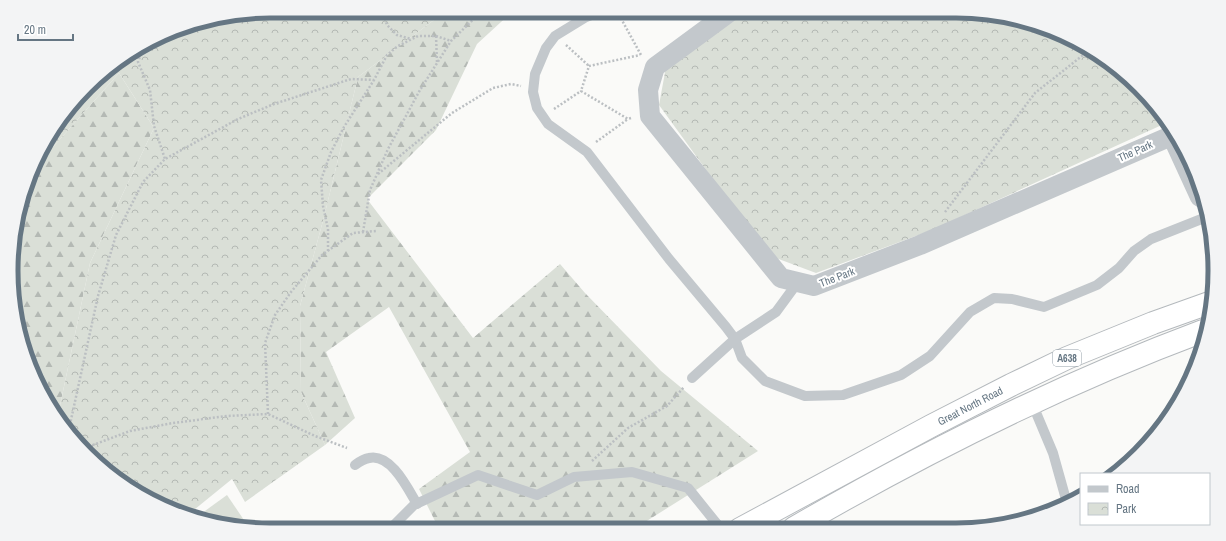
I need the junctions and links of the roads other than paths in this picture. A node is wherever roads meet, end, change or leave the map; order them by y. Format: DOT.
graph roads {
  1 [pos="584,18"];
  2 [pos="719,18"];
  3 [pos="1170,137"];
  4 [pos="1202,219"];
  5 [pos="798,282"];
  6 [pos="1206,304"];
  7 [pos="1200,332"];
  8 [pos="735,339"];
  9 [pos="692,378"];
  10 [pos="1032,403"];
  11 [pos="355,465"];
  12 [pos="1066,498"];
  13 [pos="417,504"];
  14 [pos="396,523"];
  15 [pos="716,523"];
  16 [pos="749,523"];
  17 [pos="803,523"];
  1 -- 8 [label="lane"];
  2 -- 5 [label="street, The Park"];
  3 -- 5 [label="street, The Park"];
  4 -- 8 [label="lane"];
  5 -- 8 [label="lane"];
  6 -- 16 [label="highway, Great North Road / A638"];
  7 -- 10 [label="highway, A638"];
  8 -- 9 [label="lane"];
  10 -- 12 [label="lane"];
  10 -- 17 [label="highway, A638"];
  11 -- 13 [label="lane"];
  13 -- 14 [label="lane"];
  13 -- 15 [label="lane"];
}
